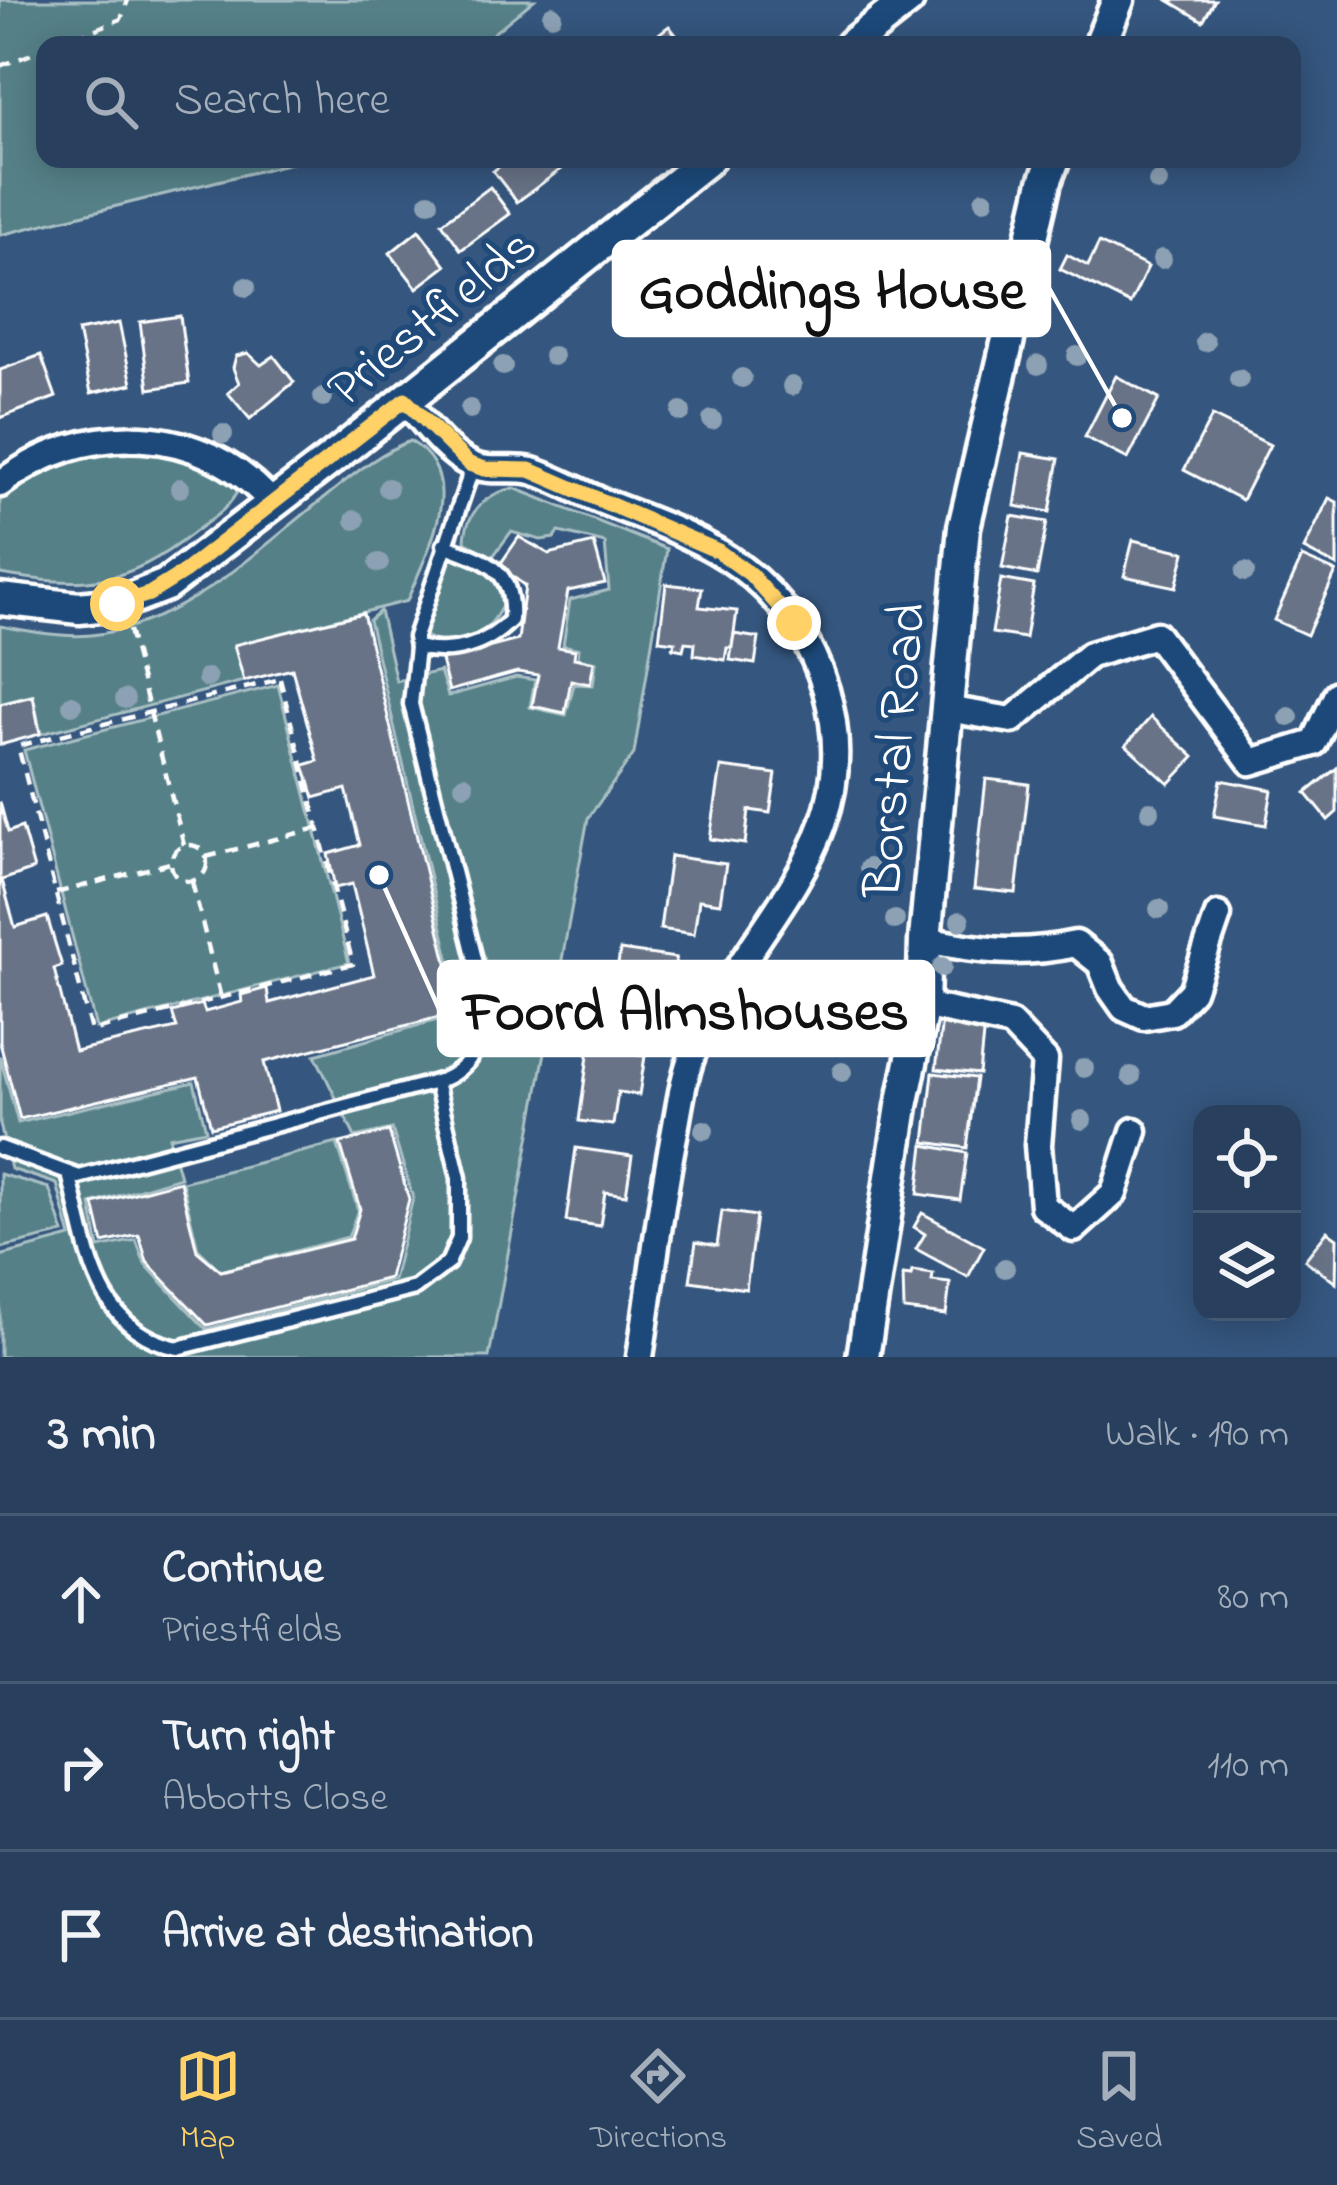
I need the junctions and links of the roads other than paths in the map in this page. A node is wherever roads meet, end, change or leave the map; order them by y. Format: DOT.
graph roads {
  1 [pos="908,0"];
  2 [pos="1118,0"];
  3 [pos="862,36"];
  4 [pos="1104,36"];
  5 [pos="697,168"];
  6 [pos="1050,168"];
  7 [pos="405,400"];
  8 [pos="473,466"];
  9 [pos="0,484"];
  10 [pos="273,505"];
  11 [pos="444,545"];
  12 [pos="0,599"];
  13 [pos="417,647"];
  14 [pos="1337,694"];
  15 [pos="947,710"];
  16 [pos="1218,915"];
  17 [pos="926,940"];
  18 [pos="923,1005"];
  19 [pos="436,1082"];
  20 [pos="1134,1131"];
  21 [pos="0,1148"];
  22 [pos="69,1174"];
  23 [pos="640,1357"];
  24 [pos="862,1357"];
  1 -- 3 [label="street"];
  2 -- 4 [label="street"];
  5 -- 7 [label="street, Priestfields"];
  6 -- 15 [label="street, Borstal Road"];
  7 -- 8 [label="street"];
  7 -- 10 [label="street, Priestfields"];
  8 -- 11 [label="lane"];
  8 -- 23 [label="street"];
  9 -- 10 [label="street"];
  10 -- 12 [label="street, Priestfields"];
  11 -- 13 [label="lane"];
  11 -- 13 [label="lane"];
  13 -- 19 [label="lane"];
  14 -- 15 [label="street"];
  15 -- 17 [label="street, Borstal Road"];
  16 -- 17 [label="street"];
  17 -- 18 [label="street, Borstal Road"];
  18 -- 20 [label="street"];
  18 -- 24 [label="street, Borstal Road"];
  19 -- 22 [label="lane"];
  19 -- 22 [label="lane"];
  21 -- 22 [label="lane"];
}
